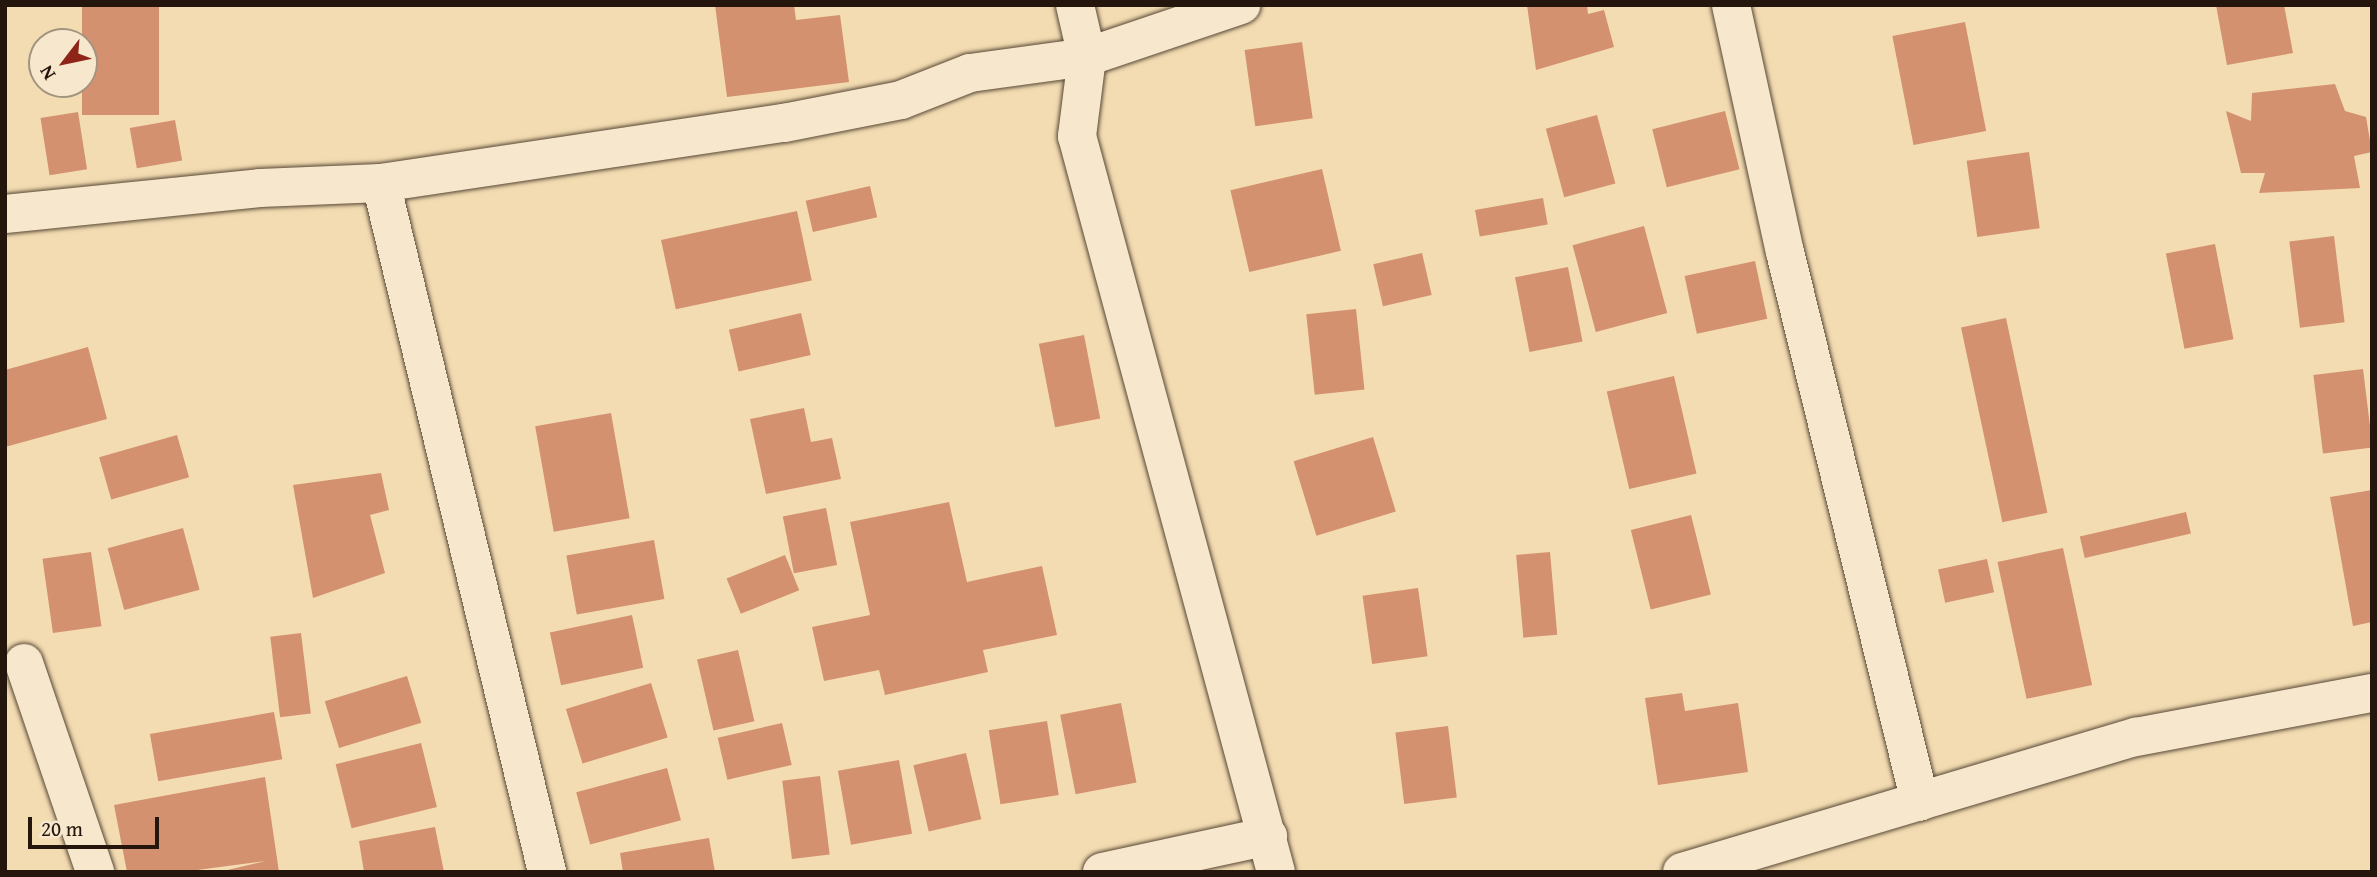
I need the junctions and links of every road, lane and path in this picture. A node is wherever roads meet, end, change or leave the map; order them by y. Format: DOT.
graph roads {
  1 [pos="1075,5"];
  2 [pos="1241,5"];
  3 [pos="1731,5"];
  4 [pos="1087,57"];
  5 [pos="381,183"];
  6 [pos="5,214"];
  7 [pos="24,663"];
  8 [pos="2372,693"];
  9 [pos="1920,802"];
  10 [pos="1272,854"];
  11 [pos="95,872"];
  12 [pos="547,872"];
  13 [pos="1102,872"];
  14 [pos="1682,872"];
  1 -- 4 [label="street"];
  2 -- 4 [label="street"];
  3 -- 9 [label="street"];
  4 -- 5 [label="street"];
  4 -- 10 [label="street"];
  5 -- 6 [label="street"];
  5 -- 12 [label="street"];
  7 -- 11 [label="street"];
  8 -- 9 [label="street"];
  9 -- 14 [label="street"];
  10 -- 13 [label="street"];
}
